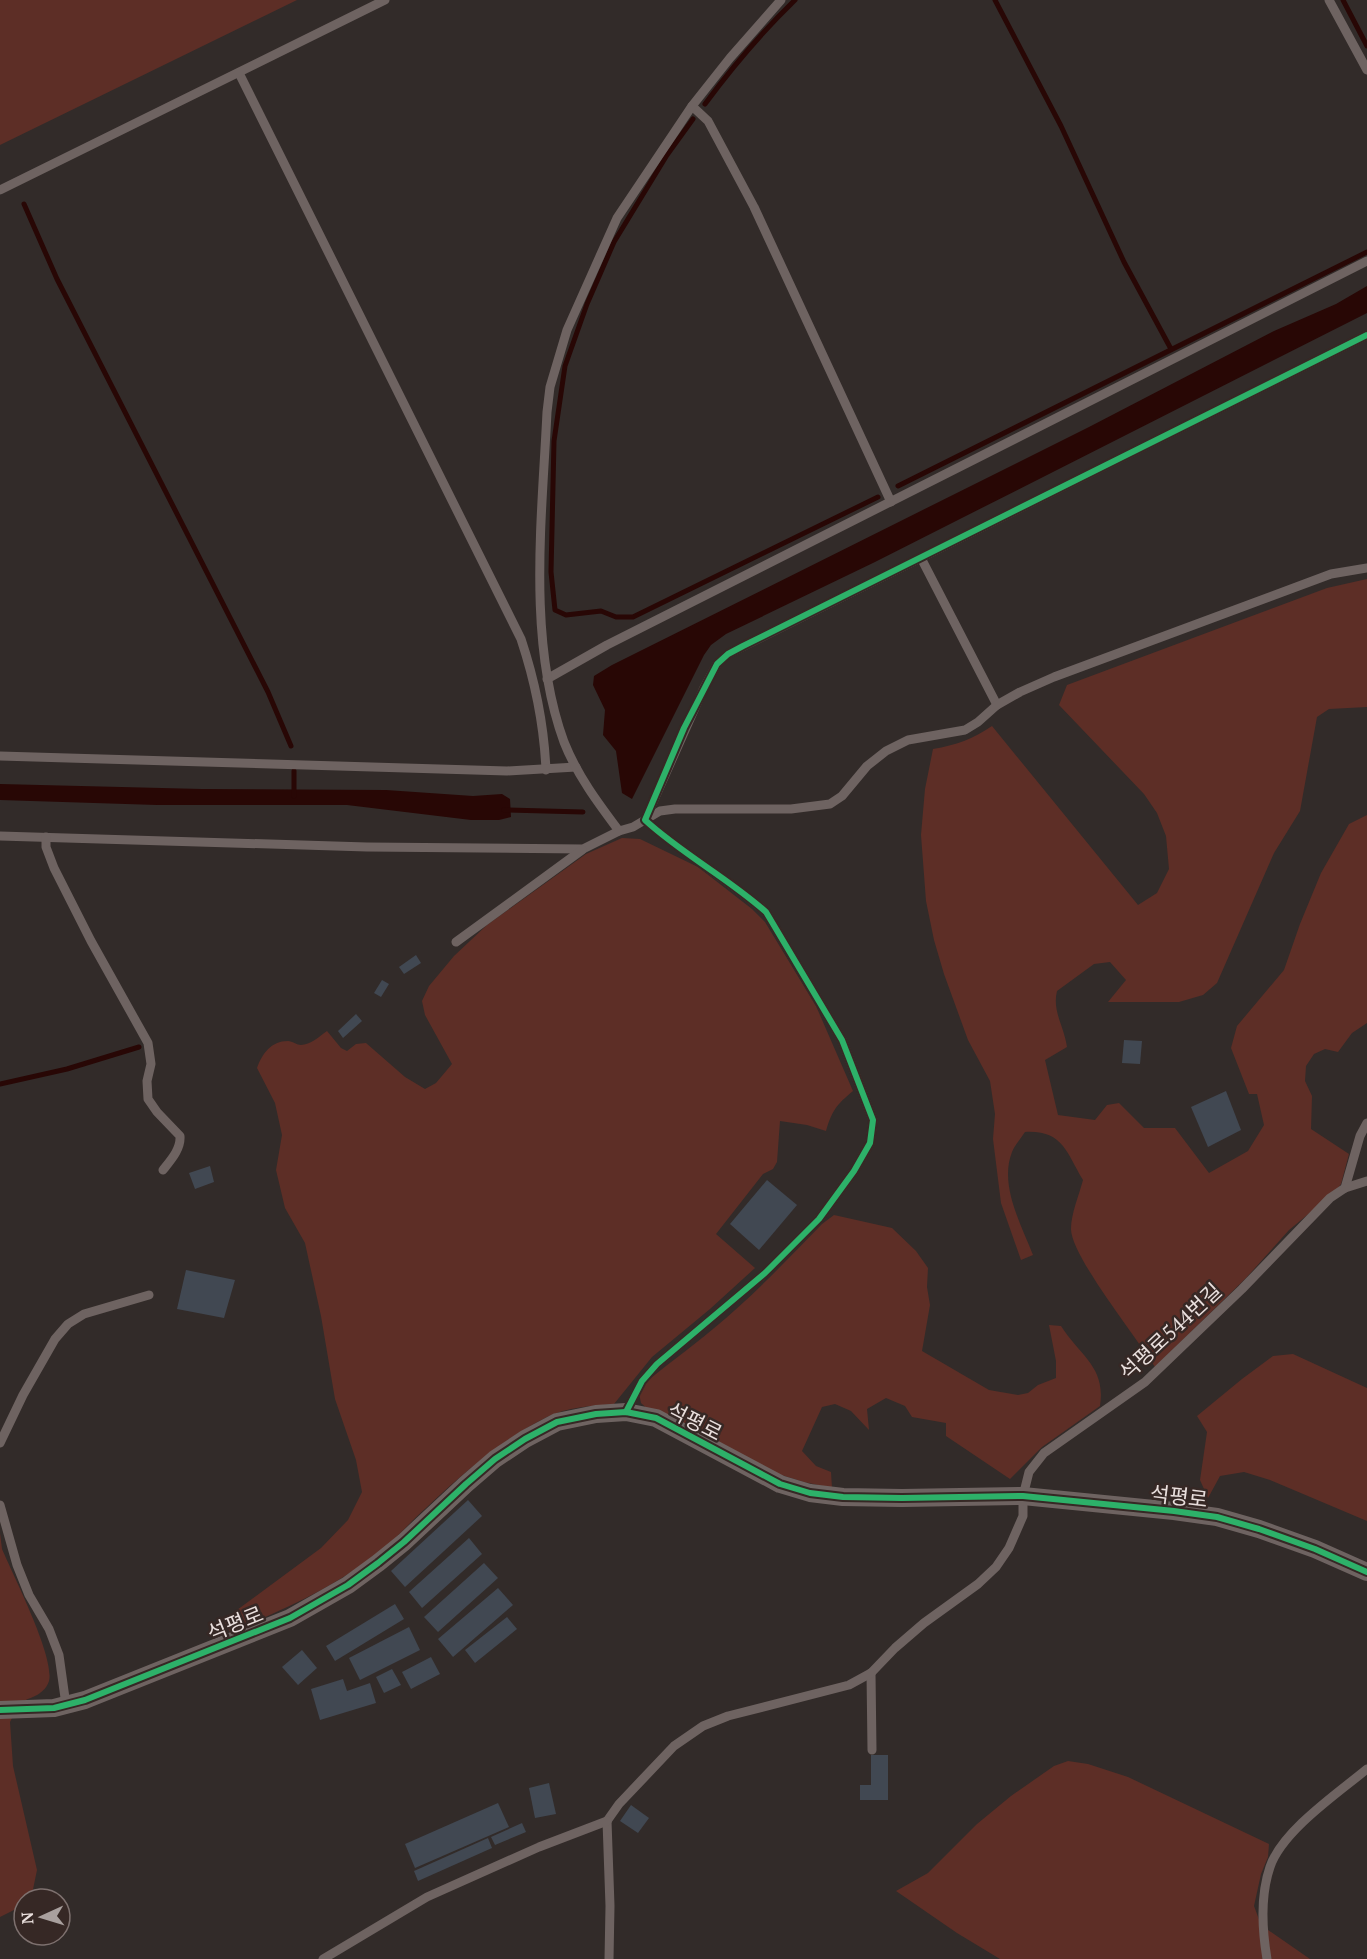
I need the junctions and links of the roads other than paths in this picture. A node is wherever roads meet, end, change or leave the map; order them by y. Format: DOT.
graph roads {
  1 [pos="386,0"];
  2 [pos="781,0"];
  3 [pos="1329,0"];
  4 [pos="1367,70"];
  5 [pos="239,73"];
  6 [pos="692,106"];
  7 [pos="0,190"];
  8 [pos="1367,261"];
  9 [pos="1367,335"];
  10 [pos="891,502"];
  11 [pos="921,558"];
  12 [pos="1367,568"];
  13 [pos="547,679"];
  14 [pos="997,705"];
  15 [pos="0,756"];
  16 [pos="576,767"];
  17 [pos="546,770"];
  18 [pos="645,820"];
  19 [pos="619,831"];
  20 [pos="0,836"];
  21 [pos="46,837"];
  22 [pos="583,849"];
  23 [pos="456,942"];
  24 [pos="1367,1123"];
  25 [pos="163,1170"];
  26 [pos="1367,1181"];
  27 [pos="1345,1188"];
  28 [pos="149,1295"];
  29 [pos="626,1412"];
  30 [pos="0,1443"];
  31 [pos="1023,1497"];
  32 [pos="0,1505"];
  33 [pos="1367,1572"];
  34 [pos="872,1673"];
  35 [pos="66,1705"];
  36 [pos="0,1710"];
  37 [pos="872,1750"];
  38 [pos="1367,1769"];
  39 [pos="607,1821"];
  40 [pos="323,1959"];
  41 [pos="609,1959"];
  42 [pos="1267,1959"];
  1 -- 5 [label="lane"];
  2 -- 6 [label="lane"];
  3 -- 4 [label="lane"];
  5 -- 7 [label="lane"];
  5 -- 17 [label="lane"];
  6 -- 10 [label="lane"];
  6 -- 13 [label="lane"];
  8 -- 10 [label="lane"];
  9 -- 11 [label="lane"];
  10 -- 13 [label="lane"];
  11 -- 14 [label="lane"];
  11 -- 18 [label="lane"];
  12 -- 14 [label="lane"];
  13 -- 16 [label="lane"];
  14 -- 18 [label="lane"];
  15 -- 17 [label="lane"];
  16 -- 17 [label="lane"];
  16 -- 19 [label="lane"];
  18 -- 19 [label="lane"];
  18 -- 29 [label="lane"];
  19 -- 22 [label="lane"];
  20 -- 21 [label="lane"];
  21 -- 22 [label="lane"];
  21 -- 25 [label="lane"];
  22 -- 23 [label="lane"];
  24 -- 27 [label="lane"];
  26 -- 27 [label="lane, 석평로544번길"];
  27 -- 31 [label="lane, 석평로544번길"];
  28 -- 30 [label="lane"];
  29 -- 31 [label="street, 석평로"];
  29 -- 35 [label="street, 석평로"];
  31 -- 33 [label="street, 석평로"];
  31 -- 34 [label="lane"];
  32 -- 35 [label="lane"];
  34 -- 37 [label="lane"];
  34 -- 39 [label="lane"];
  35 -- 36 [label="street, 석평로"];
  38 -- 42 [label="lane"];
  39 -- 40 [label="lane"];
  39 -- 41 [label="lane"];
}
